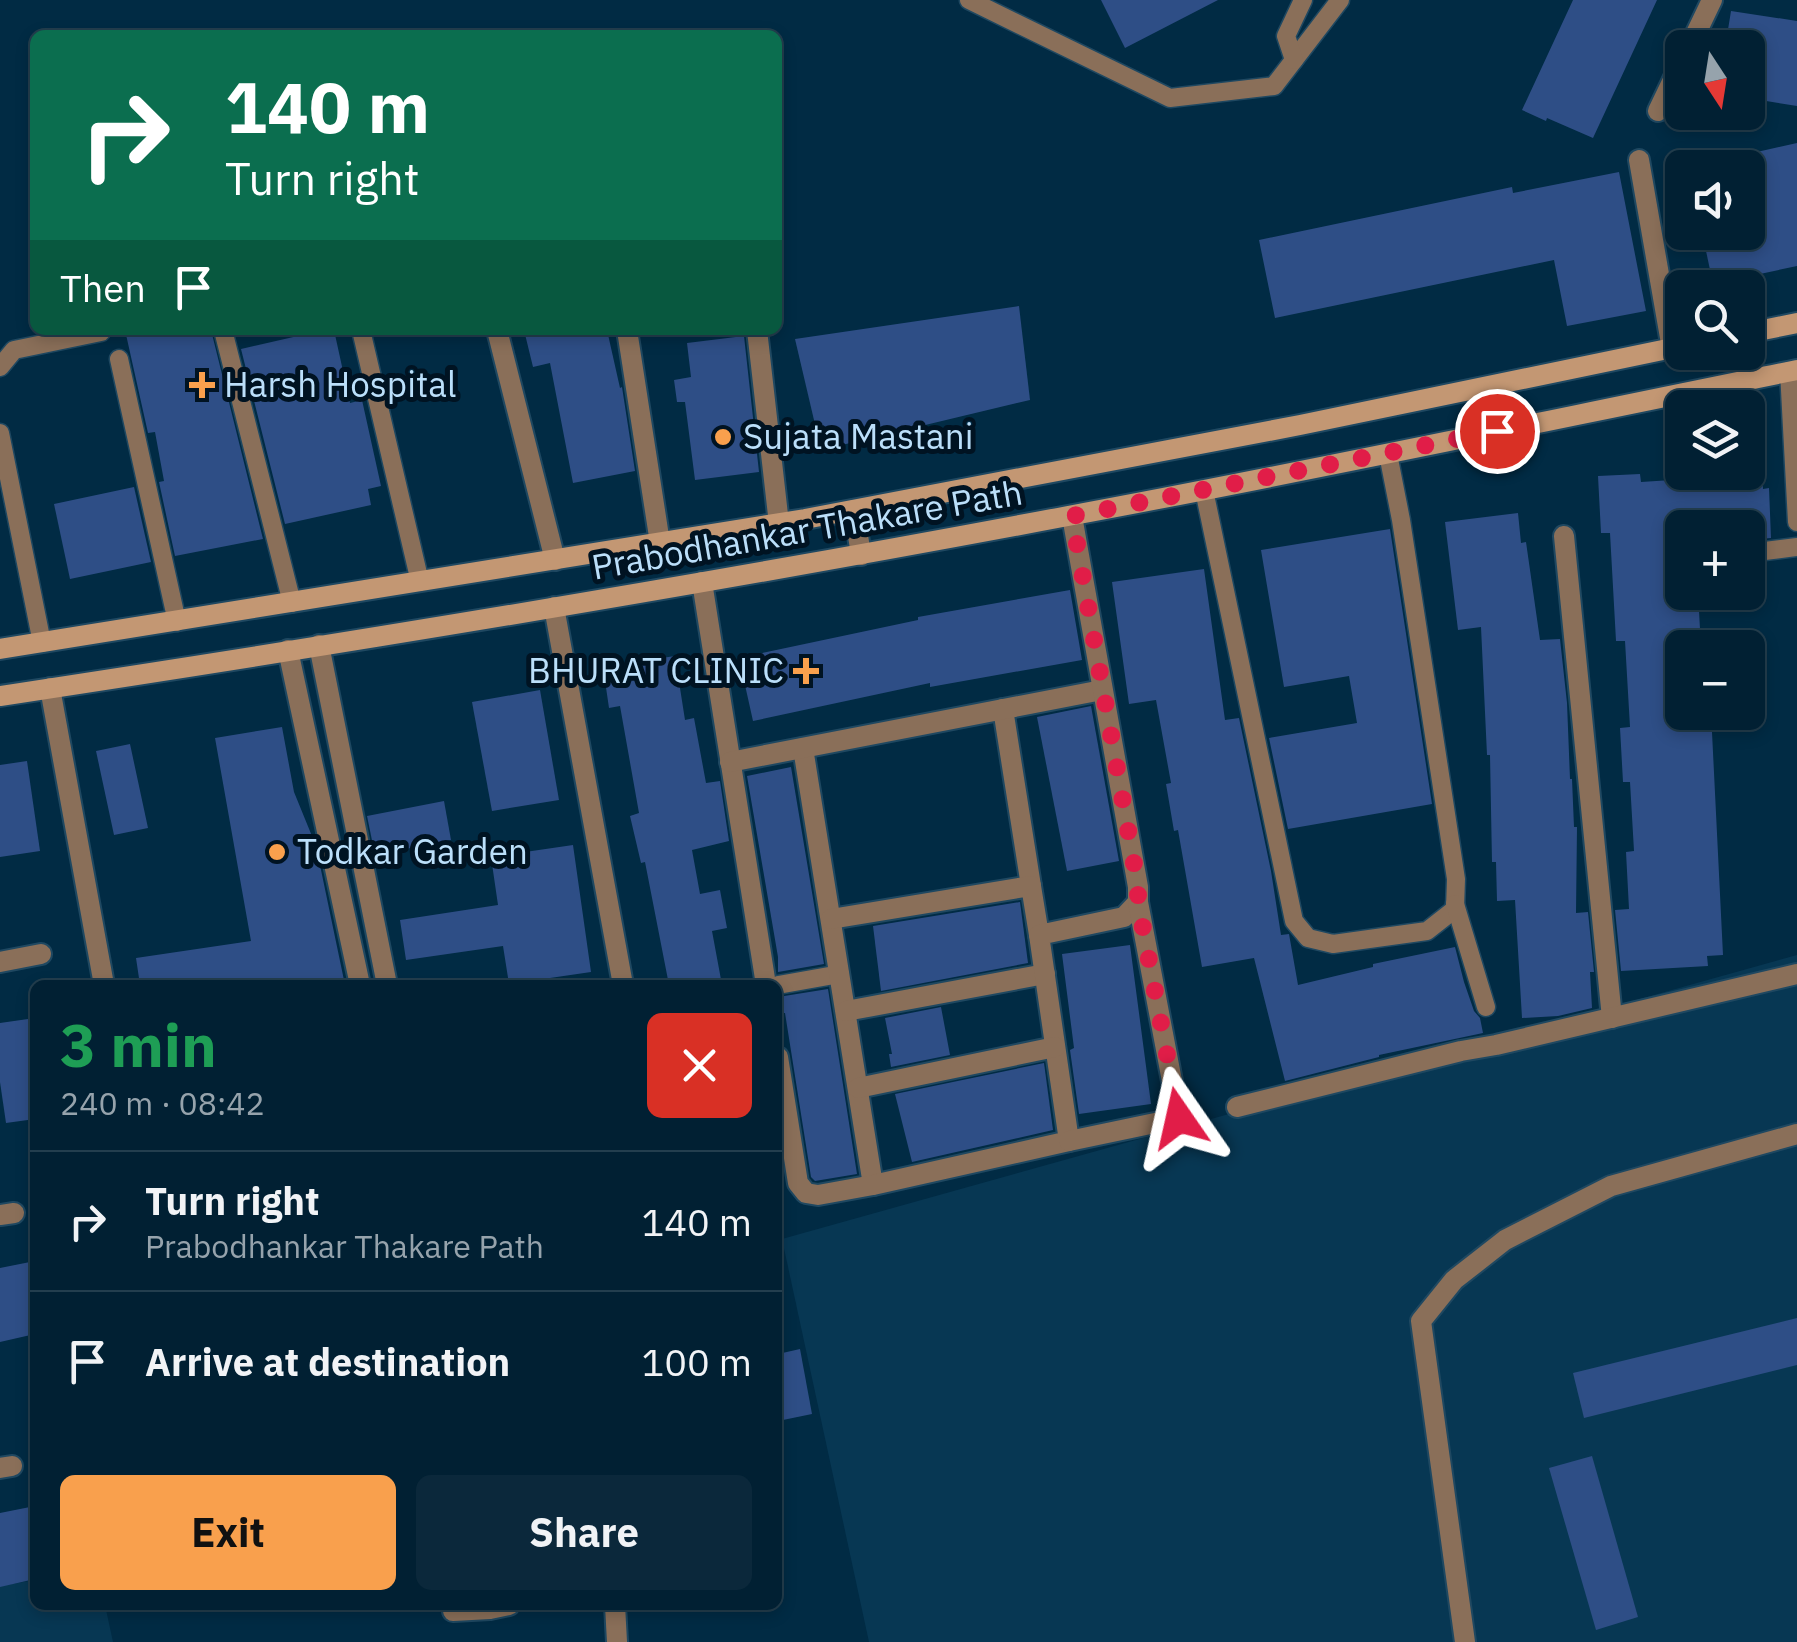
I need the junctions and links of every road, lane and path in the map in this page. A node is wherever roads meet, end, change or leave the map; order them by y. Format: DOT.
graph roads {
  1 [pos="969,0"];
  2 [pos="1303,0"];
  3 [pos="1340,0"];
  4 [pos="1712,0"];
  5 [pos="1698,30"];
  6 [pos="1294,60"];
  7 [pos="1665,96"];
  8 [pos="1658,110"];
  9 [pos="1640,160"];
  10 [pos="1665,286"];
  11 [pos="1797,323"];
  12 [pos="1765,330"];
  13 [pos="86,335"];
  14 [pos="224,335"];
  15 [pos="361,335"];
  16 [pos="497,335"];
  17 [pos="628,335"];
  18 [pos="758,335"];
  19 [pos="1665,349"];
  20 [pos="119,359"];
  21 [pos="0,366"];
  22 [pos="1793,370"];
  23 [pos="0,433"];
  24 [pos="1388,454"];
  25 [pos="1204,490"];
  26 [pos="854,510"];
  27 [pos="1072,516"];
  28 [pos="1797,522"];
  29 [pos="779,524"];
  30 [pos="1564,536"];
  31 [pos="660,543"];
  32 [pos="1797,547"];
  33 [pos="1765,551"];
  34 [pos="861,554"];
  35 [pos="555,560"];
  36 [pos="420,582"];
  37 [pos="702,582"];
  38 [pos="292,603"];
  39 [pos="554,607"];
  40 [pos="177,622"];
  41 [pos="42,643"];
  42 [pos="319,645"];
  43 [pos="0,649"];
  44 [pos="288,650"];
  45 [pos="50,688"];
  46 [pos="1102,690"];
  47 [pos="0,696"];
  48 [pos="1003,709"];
  49 [pos="803,748"];
  50 [pos="730,762"];
  51 [pos="1031,886"];
  52 [pos="1138,902"];
  53 [pos="1455,904"];
  54 [pos="831,919"];
  55 [pos="1040,935"];
  56 [pos="41,954"];
  57 [pos="0,962"];
  58 [pos="840,974"];
  59 [pos="1045,974"];
  60 [pos="1797,974"];
  61 [pos="103,980"];
  62 [pos="359,980"];
  63 [pos="386,980"];
  64 [pos="622,980"];
  65 [pos="765,980"];
  66 [pos="782,984"];
  67 [pos="1486,1007"];
  68 [pos="846,1011"];
  69 [pos="1612,1018"];
  70 [pos="1055,1047"];
  71 [pos="782,1082"];
  72 [pos="858,1088"];
  73 [pos="1237,1107"];
  74 [pos="1797,1134"];
  75 [pos="1070,1141"];
  76 [pos="873,1186"];
  77 [pos="472,1610"];
  78 [pos="615,1610"];
  79 [pos="453,1611"];
  80 [pos="618,1642"];
  81 [pos="1465,1642"];
  1 -- 6 [label="lane"];
  2 -- 6 [label="lane"];
  3 -- 6 [label="lane"];
  4 -- 5 [label="street"];
  7 -- 8 [label="street"];
  9 -- 10 [label="street"];
  11 -- 12 [label="main road"];
  13 -- 21 [label="lane"];
  14 -- 38 [label="lane"];
  15 -- 36 [label="lane"];
  16 -- 35 [label="street"];
  17 -- 31 [label="street"];
  18 -- 29 [label="street"];
  19 -- 26 [label="main road, Prabodhankar Thakare Path"];
  20 -- 40 [label="lane"];
  22 -- 24 [label="main road, Prabodhankar Thakare Path"];
  22 -- 28 [label="lane"];
  23 -- 41 [label="lane"];
  24 -- 25 [label="main road, Prabodhankar Thakare Path"];
  24 -- 53 [label="lane"];
  25 -- 27 [label="main road, Prabodhankar Thakare Path"];
  25 -- 53 [label="lane"];
  26 -- 29 [label="main road, Prabodhankar Thakare Path"];
  26 -- 34 [label="street"];
  27 -- 34 [label="main road, Prabodhankar Thakare Path"];
  27 -- 46 [label="street"];
  29 -- 31 [label="main road, Prabodhankar Thakare Path"];
  30 -- 69 [label="street"];
  31 -- 35 [label="main road, Prabodhankar Thakare Path"];
  32 -- 33 [label="lane"];
  34 -- 37 [label="main road, Prabodhankar Thakare Path"];
  35 -- 36 [label="main road, Prabodhankar Thakare Path"];
  36 -- 38 [label="main road, Prabodhankar Thakare Path"];
  37 -- 39 [label="main road, Prabodhankar Thakare Path"];
  37 -- 50 [label="street"];
  38 -- 40 [label="main road, Prabodhankar Thakare Path"];
  39 -- 42 [label="main road, Prabodhankar Thakare Path"];
  39 -- 64 [label="street"];
  40 -- 41 [label="main road, Prabodhankar Thakare Path"];
  41 -- 43 [label="main road, Prabodhankar Thakare Path"];
  42 -- 44 [label="main road, Prabodhankar Thakare Path"];
  42 -- 63 [label="street"];
  44 -- 45 [label="main road, Prabodhankar Thakare Path"];
  44 -- 62 [label="street"];
  45 -- 47 [label="main road, Prabodhankar Thakare Path"];
  45 -- 61 [label="street"];
  46 -- 48 [label="street"];
  46 -- 52 [label="street"];
  48 -- 49 [label="street"];
  48 -- 51 [label="street"];
  49 -- 50 [label="street"];
  49 -- 54 [label="street"];
  50 -- 65 [label="street"];
  51 -- 54 [label="street"];
  51 -- 55 [label="street"];
  52 -- 55 [label="street"];
  52 -- 75 [label="street"];
  53 -- 67 [label="lane"];
  54 -- 58 [label="street"];
  55 -- 59 [label="street"];
  56 -- 57 [label="street"];
  58 -- 66 [label="lane"];
  58 -- 68 [label="street"];
  59 -- 68 [label="street"];
  59 -- 70 [label="street"];
  60 -- 69 [label="street"];
  68 -- 72 [label="street"];
  69 -- 73 [label="street"];
  70 -- 72 [label="street"];
  70 -- 75 [label="street"];
  71 -- 76 [label="street"];
  72 -- 76 [label="street"];
  74 -- 81 [label="street"];
  75 -- 76 [label="street"];
  77 -- 79 [label="street"];
  78 -- 80 [label="street"];
}
